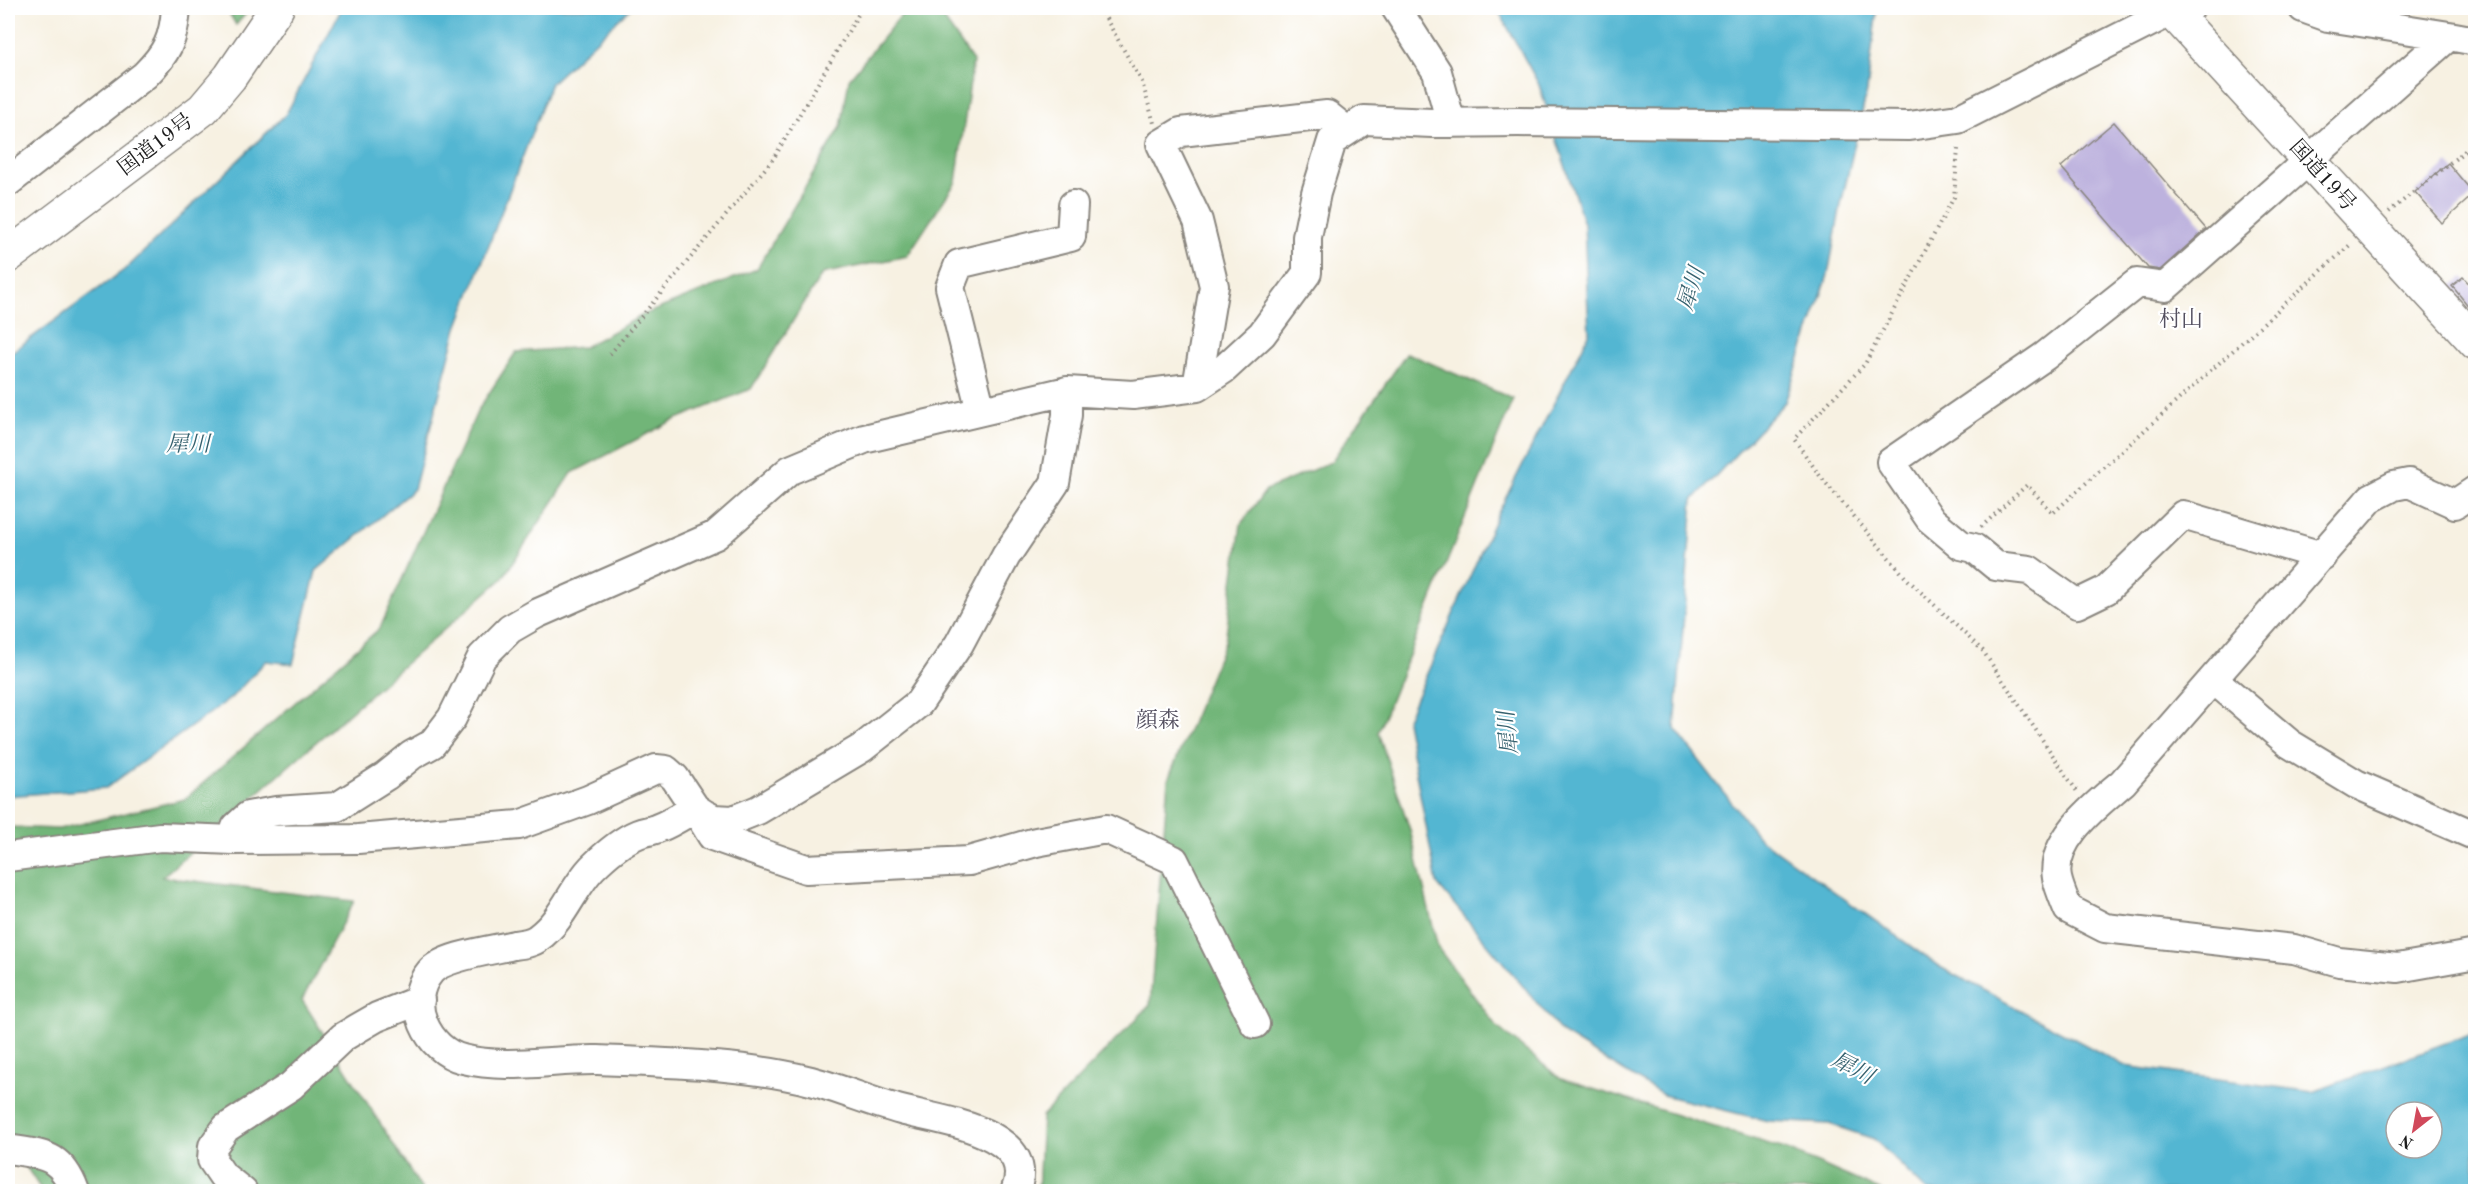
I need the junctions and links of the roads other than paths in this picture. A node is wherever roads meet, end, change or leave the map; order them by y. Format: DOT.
graph roads {
  1 [pos="176,8"];
  2 [pos="277,8"];
  3 [pos="1396,8"];
  4 [pos="2303,8"];
  5 [pos="2177,9"];
  6 [pos="2462,39"];
  7 [pos="1451,123"];
  8 [pos="1347,131"];
  9 [pos="2308,161"];
  10 [pos="8,182"];
  11 [pos="1073,205"];
  12 [pos="8,256"];
  13 [pos="2475,343"];
  14 [pos="1197,387"];
  15 [pos="1067,391"];
  16 [pos="981,411"];
  17 [pos="2475,490"];
  18 [pos="2322,556"];
  19 [pos="2213,679"];
  20 [pos="695,808"];
  21 [pos="2475,836"];
  22 [pos="233,840"];
  23 [pos="8,857"];
  24 [pos="2475,954"];
  25 [pos="420,1000"];
  26 [pos="1255,1024"];
  27 [pos="8,1149"];
  28 [pos="75,1191"];
  29 [pos="243,1191"];
  30 [pos="1015,1191"];
  1 -- 10 [label="street"];
  2 -- 12 [label="highway, 国道19号"];
  3 -- 7 [label="street"];
  4 -- 6 [label="street"];
  5 -- 7 [label="street"];
  5 -- 9 [label="highway, 国道19号"];
  6 -- 9 [label="street"];
  7 -- 8 [label="street"];
  8 -- 14 [label="street"];
  8 -- 14 [label="street"];
  9 -- 13 [label="highway, 国道19号"];
  9 -- 18 [label="street"];
  11 -- 16 [label="street"];
  14 -- 15 [label="street"];
  15 -- 16 [label="street"];
  15 -- 20 [label="street"];
  16 -- 22 [label="street"];
  17 -- 18 [label="street"];
  18 -- 19 [label="street"];
  19 -- 21 [label="street"];
  19 -- 24 [label="street"];
  20 -- 22 [label="street"];
  20 -- 25 [label="street"];
  20 -- 26 [label="street"];
  22 -- 23 [label="street"];
  25 -- 29 [label="street"];
  25 -- 30 [label="street"];
  27 -- 28 [label="street"];
}
